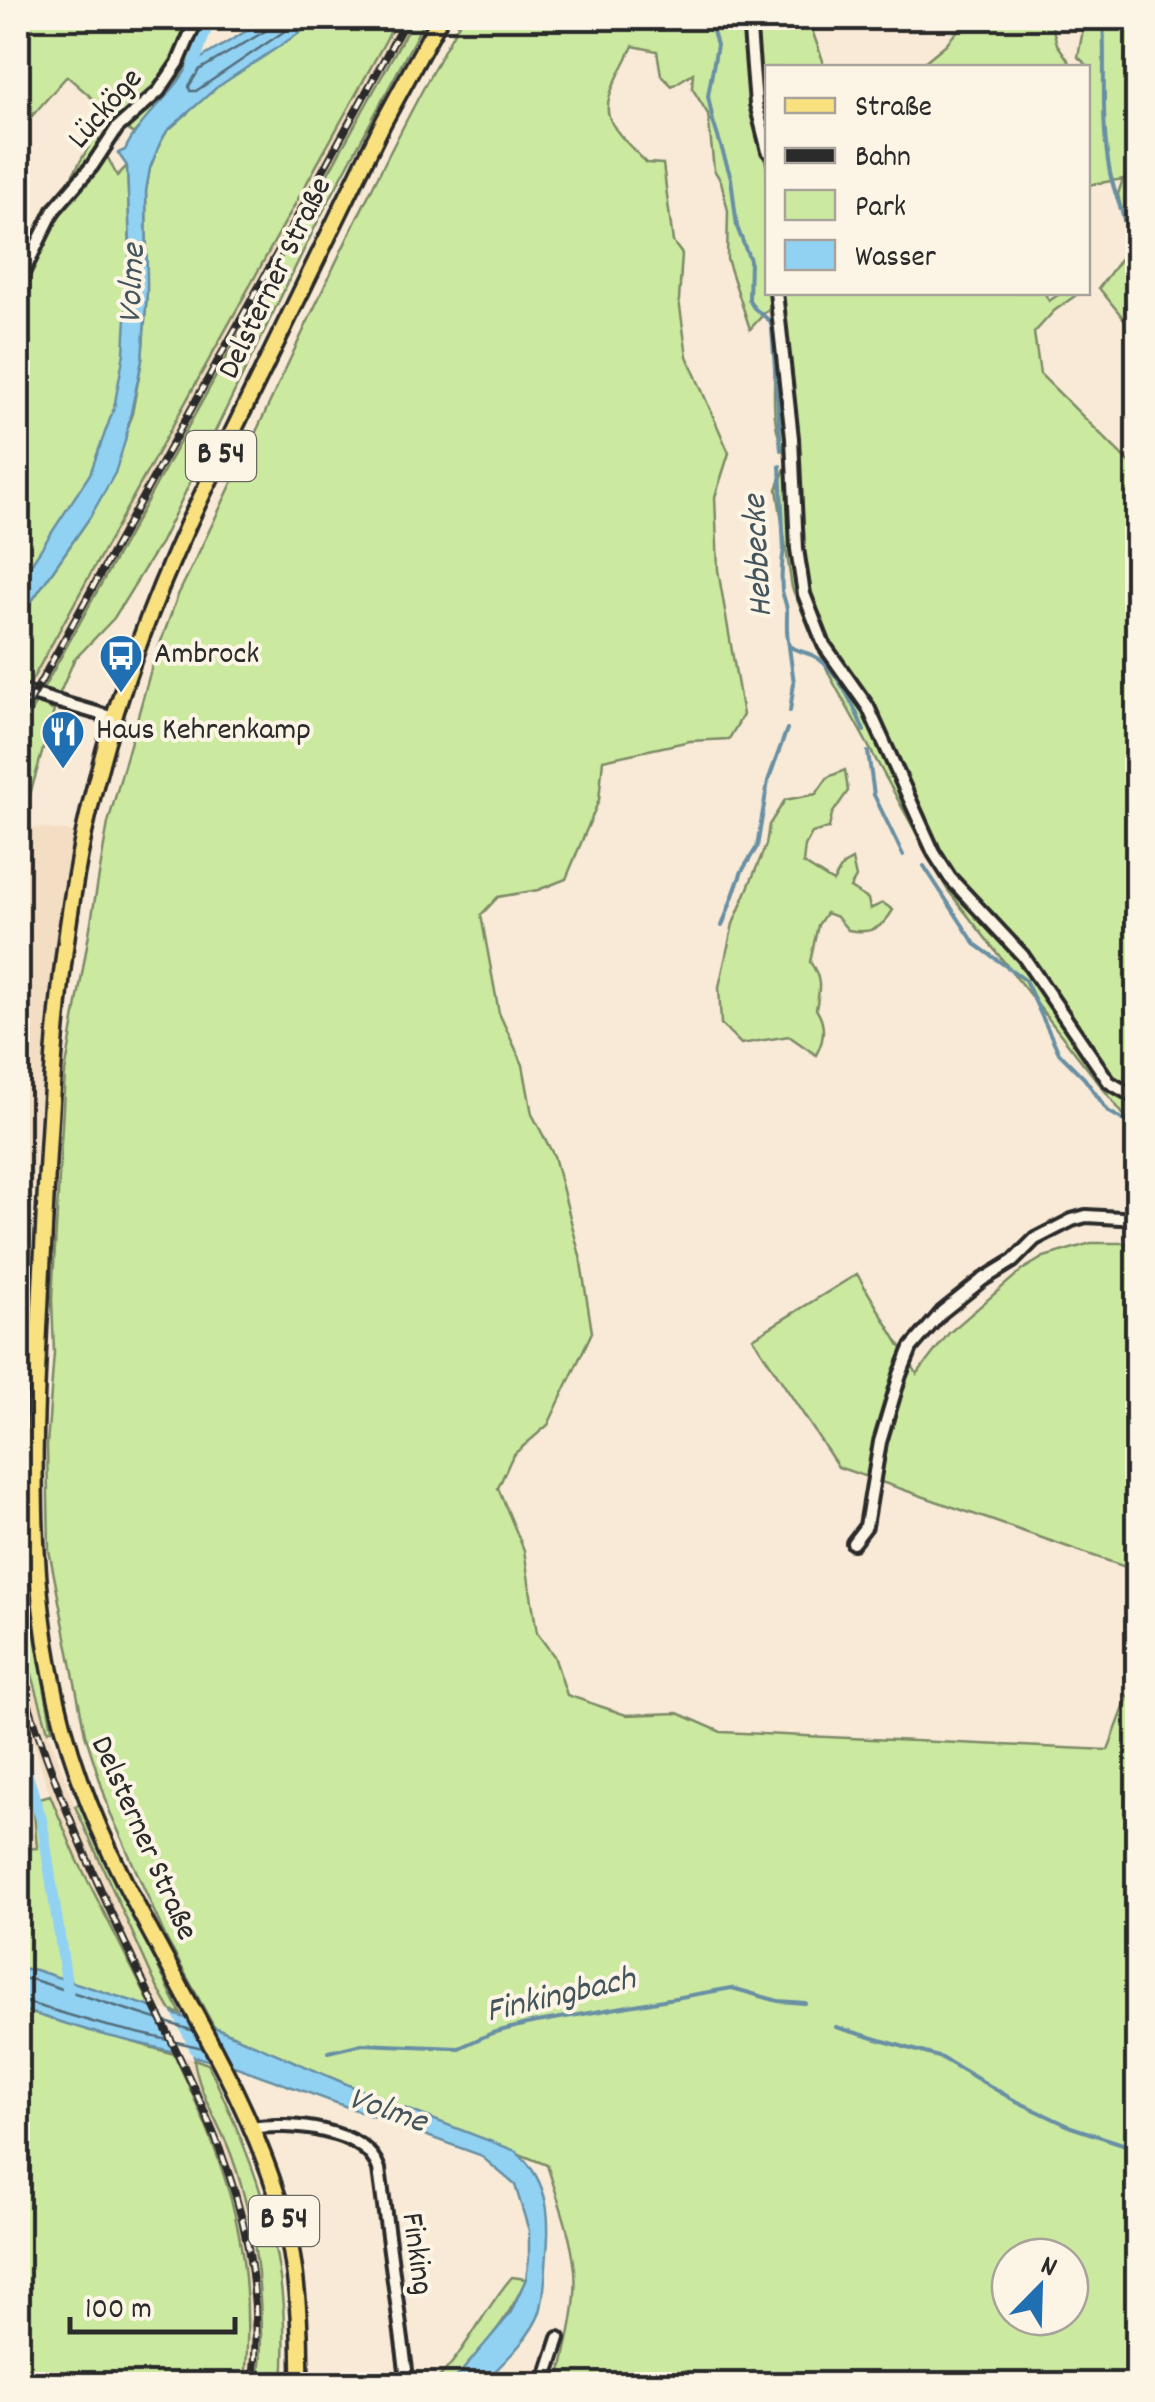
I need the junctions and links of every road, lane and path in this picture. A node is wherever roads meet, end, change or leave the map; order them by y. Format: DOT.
graph roads {
  1 [pos="197,18"];
  2 [pos="440,18"];
  3 [pos="749,18"];
  4 [pos="765,139"];
  5 [pos="18,284"];
  6 [pos="776,295"];
  7 [pos="18,690"];
  8 [pos="114,718"];
  9 [pos="1138,1099"];
  10 [pos="1138,1219"];
  11 [pos="853,1543"];
  12 [pos="251,2128"];
  13 [pos="559,2338"];
  14 [pos="406,2370"];
  15 [pos="300,2384"];
  16 [pos="544,2384"];
  1 -- 5 [label="street, Lücköge"];
  2 -- 8 [label="main road, Delsterner Straße / B 54"];
  3 -- 4 [label="street"];
  6 -- 9 [label="street"];
  7 -- 8 [label="street"];
  8 -- 12 [label="main road, Delsterner Straße / B 54"];
  10 -- 11 [label="street"];
  12 -- 14 [label="street, Finking"];
  12 -- 15 [label="main road, B 54"];
  13 -- 16 [label="street"];
}
